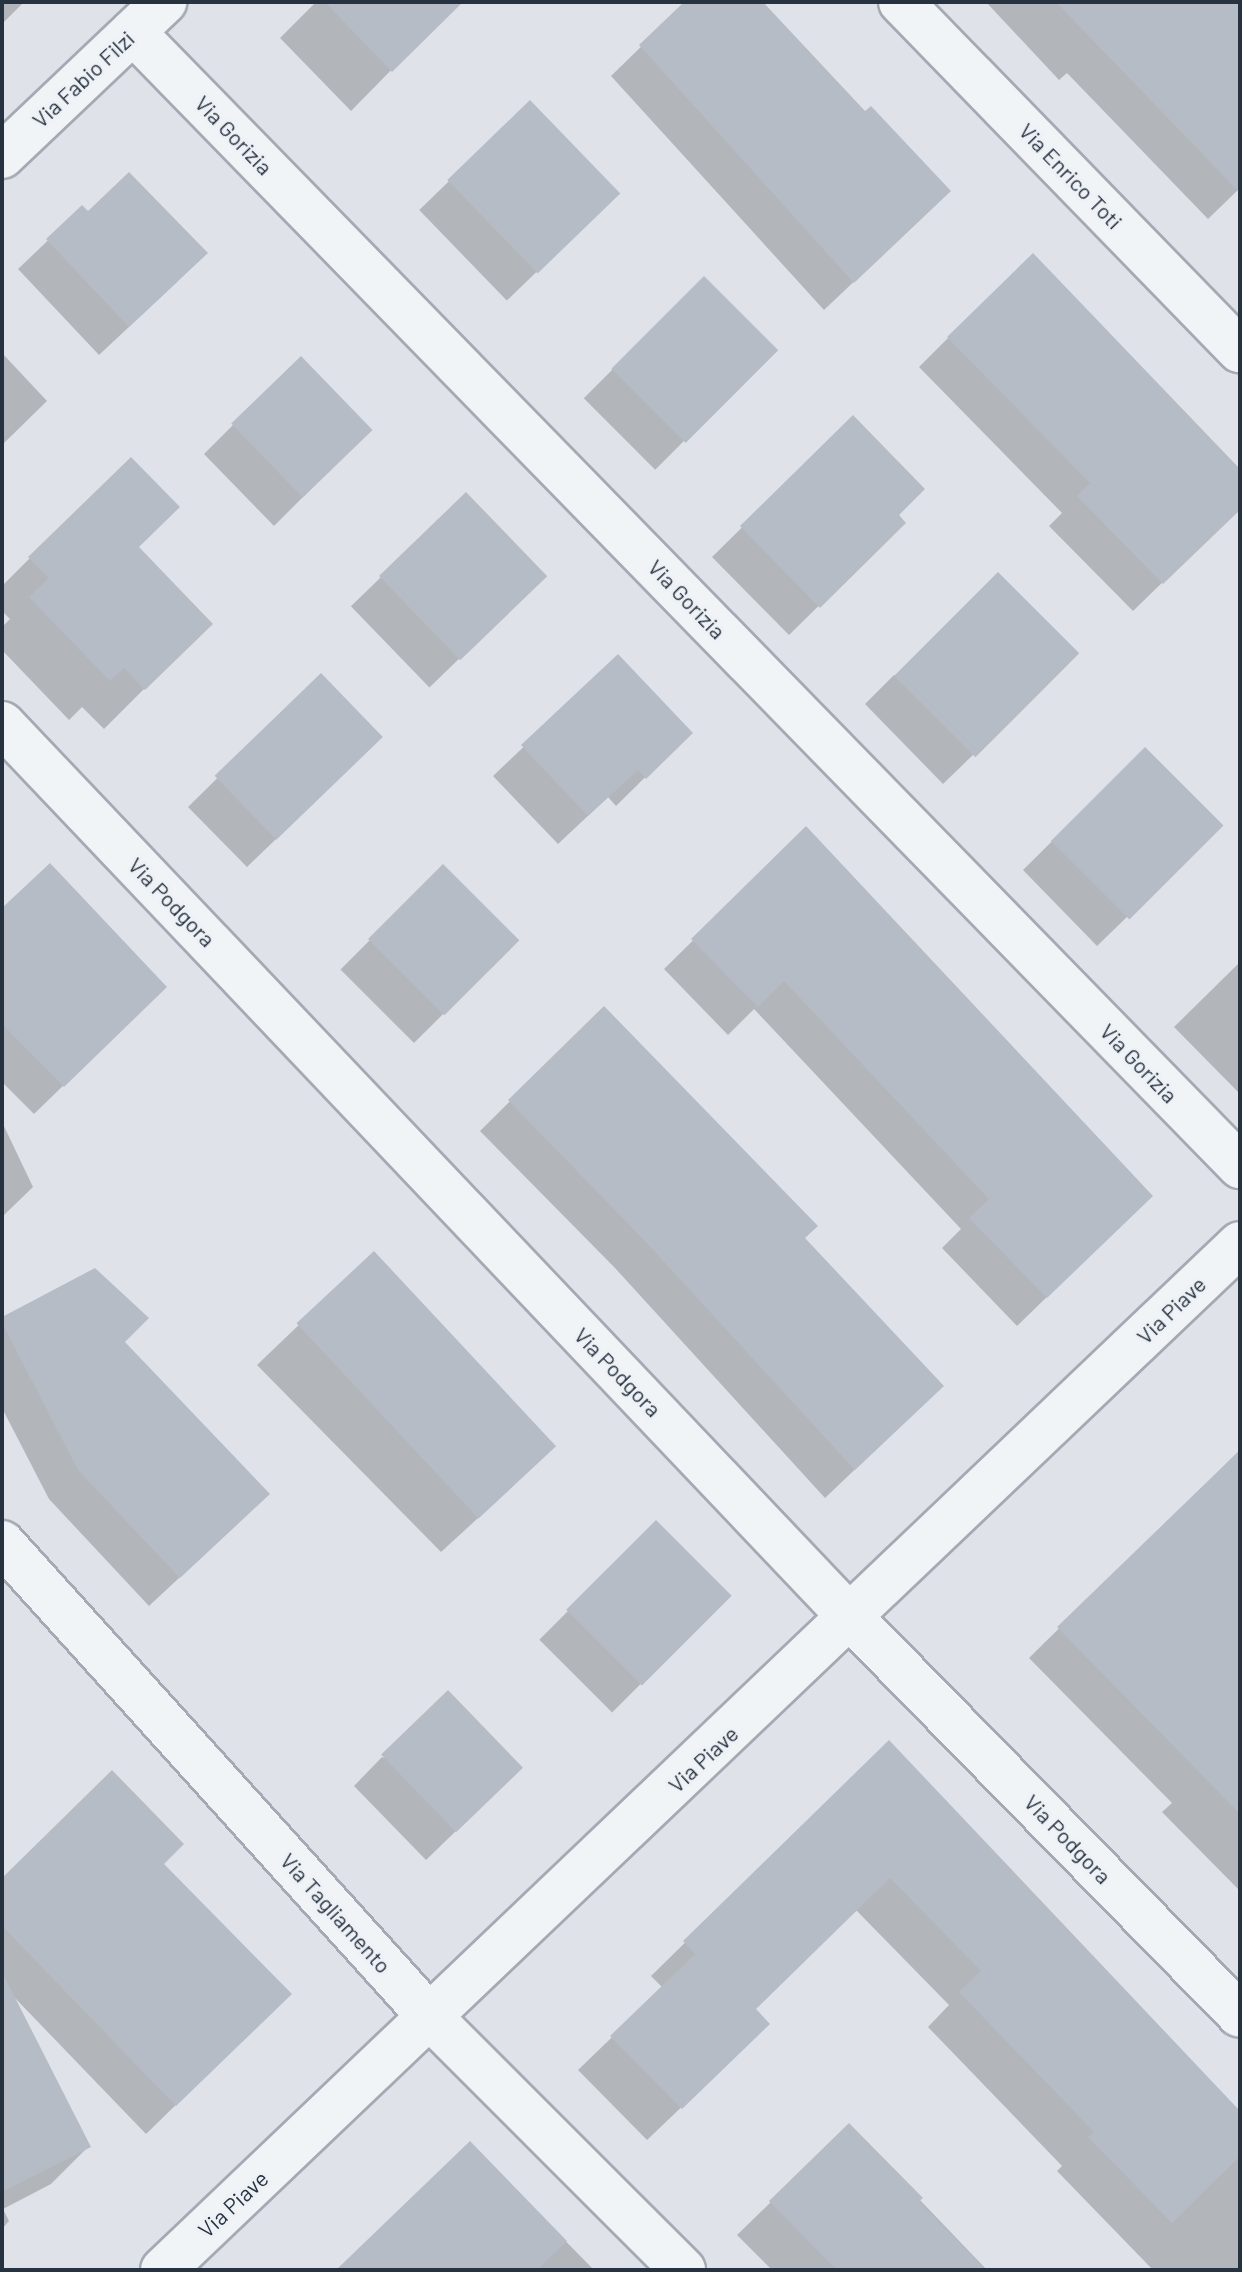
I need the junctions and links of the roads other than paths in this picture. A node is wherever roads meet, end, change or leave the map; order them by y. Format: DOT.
graph roads {
  1 [pos="164,2"];
  2 [pos="901,2"];
  3 [pos="133,32"];
  4 [pos="2,156"];
  5 [pos="1240,350"];
  6 [pos="2,724"];
  7 [pos="1240,1166"];
  8 [pos="1240,1244"];
  9 [pos="2,1543"];
  10 [pos="852,1619"];
  11 [pos="1240,2015"];
  12 [pos="430,2017"];
  13 [pos="163,2270"];
  14 [pos="683,2270"];
  1 -- 3 [label="street, Via Fabio Filzi"];
  2 -- 5 [label="street, Via Enrico Toti"];
  3 -- 4 [label="street, Via Fabio Filzi"];
  3 -- 7 [label="street, Via Gorizia"];
  6 -- 10 [label="street, Via Podgora"];
  8 -- 10 [label="street, Via Piave"];
  9 -- 12 [label="street, Via Tagliamento"];
  10 -- 11 [label="street, Via Podgora"];
  10 -- 12 [label="street, Via Piave"];
  12 -- 13 [label="street, Via Piave"];
  12 -- 14 [label="street, Via Tagliamento"];
}
